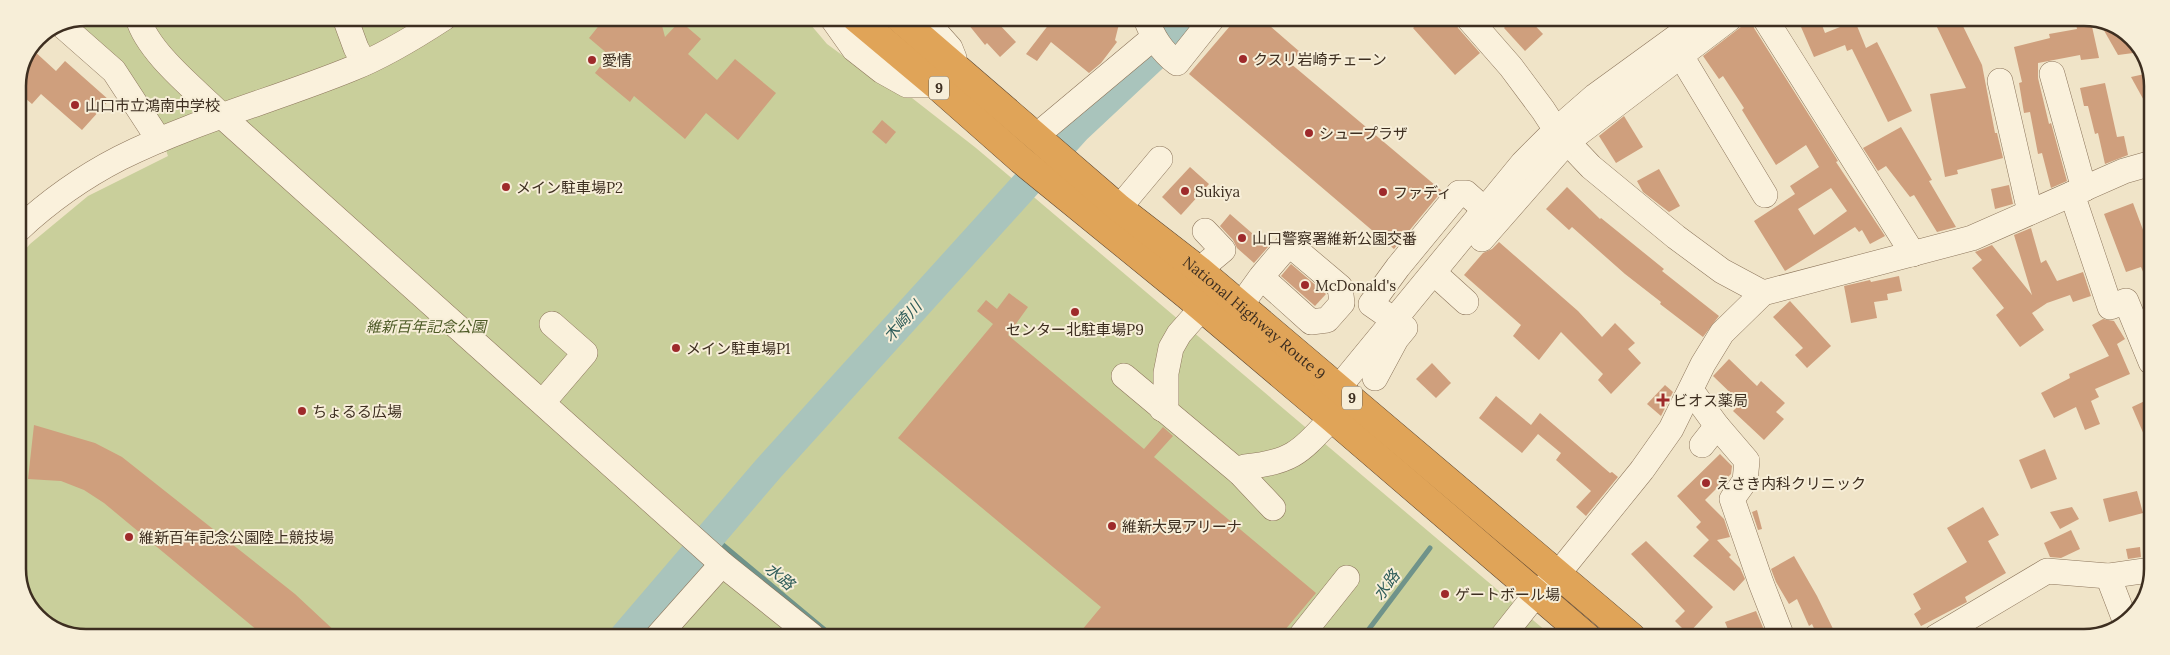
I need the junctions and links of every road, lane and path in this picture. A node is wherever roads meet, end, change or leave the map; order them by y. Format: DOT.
graph roads {
  1 [pos="140,26"];
  2 [pos="348,26"];
  3 [pos="431,26"];
  4 [pos="838,26"];
  5 [pos="866,26"];
  6 [pos="909,26"];
  7 [pos="931,26"];
  8 [pos="1206,26"];
  9 [pos="1475,26"];
  10 [pos="1696,26"];
  11 [pos="1718,26"];
  12 [pos="1770,26"];
  13 [pos="1150,28"];
  14 [pos="67,30"];
  15 [pos="1676,48"];
  16 [pos="364,63"];
  17 [pos="959,68"];
  18 [pos="2052,74"];
  19 [pos="2000,81"];
  20 [pos="936,85"];
  21 [pos="222,116"];
  22 [pos="1561,136"];
  23 [pos="1039,138"];
  24 [pos="159,140"];
  25 [pos="1160,160"];
  26 [pos="2144,166"];
  27 [pos="2078,191"];
  28 [pos="1765,195"];
  29 [pos="1119,208"];
  30 [pos="1485,210"];
  31 [pos="2030,212"];
  32 [pos="26,222"];
  33 [pos="1287,226"];
  34 [pos="1205,231"];
  35 [pos="1284,250"];
  36 [pos="1913,254"];
  37 [pos="1199,270"];
  38 [pos="1260,277"];
  39 [pos="1439,278"];
  40 [pos="1763,293"];
  41 [pos="1466,302"];
  42 [pos="1241,305"];
  43 [pos="1201,309"];
  44 [pos="1394,320"];
  45 [pos="552,324"];
  46 [pos="2144,345"];
  47 [pos="1124,376"];
  48 [pos="1375,378"];
  49 [pos="1339,387"];
  50 [pos="1691,390"];
  51 [pos="543,402"];
  52 [pos="1162,409"];
  53 [pos="1326,413"];
  54 [pos="1240,473"];
  55 [pos="1273,508"];
  56 [pos="722,564"];
  57 [pos="2144,571"];
  58 [pos="1557,575"];
  59 [pos="2108,576"];
  60 [pos="1346,578"];
  61 [pos="1536,594"];
  62 [pos="2123,614"];
  63 [pos="664,629"];
  64 [pos="803,629"];
  65 [pos="1306,629"];
  66 [pos="1508,629"];
  67 [pos="1578,629"];
  68 [pos="1622,629"];
  69 [pos="1779,629"];
  70 [pos="1949,629"];
  1 -- 21 [label="street"];
  2 -- 16 [label="street"];
  3 -- 16 [label="street"];
  4 -- 20 [label="street"];
  5 -- 20 [label="highway, National Highway Route 9 / 9"];
  6 -- 17 [label="highway, National Highway Route 9 / 9"];
  7 -- 17 [label="street"];
  8 -- 13 [label="street"];
  9 -- 22 [label="street"];
  10 -- 15 [label="street"];
  11 -- 15 [label="street"];
  12 -- 36 [label="street"];
  13 -- 23 [label="street"];
  14 -- 24 [label="street"];
  15 -- 22 [label="street"];
  15 -- 28 [label="street"];
  16 -- 21 [label="street"];
  17 -- 23 [label="highway, National Highway Route 9 / 9"];
  18 -- 27 [label="street"];
  19 -- 31 [label="street"];
  20 -- 43 [label="highway, National Highway Route 9 / 9"];
  21 -- 24 [label="street"];
  21 -- 51 [label="street"];
  22 -- 30 [label="street"];
  22 -- 39 [label="street"];
  22 -- 40 [label="street"];
  23 -- 29 [label="highway, National Highway Route 9 / 9"];
  24 -- 32 [label="street"];
  25 -- 29 [label="street"];
  26 -- 27 [label="street"];
  27 -- 31 [label="street"];
  27 -- 46 [label="street"];
  29 -- 37 [label="highway, National Highway Route 9 / 9"];
  30 -- 39 [label="street"];
  30 -- 44 [label="street"];
  31 -- 36 [label="street"];
  33 -- 35 [label="street"];
  34 -- 37 [label="street"];
  35 -- 38 [label="street"];
  35 -- 38 [label="street"];
  36 -- 40 [label="street"];
  37 -- 42 [label="highway, National Highway Route 9 / 9"];
  38 -- 42 [label="street"];
  39 -- 41 [label="street"];
  39 -- 44 [label="street"];
  39 -- 48 [label="street"];
  40 -- 50 [label="street"];
  42 -- 49 [label="highway, National Highway Route 9 / 9"];
  43 -- 52 [label="street"];
  43 -- 53 [label="highway, National Highway Route 9 / 9"];
  44 -- 49 [label="street"];
  45 -- 51 [label="street"];
  47 -- 52 [label="street"];
  49 -- 53 [label="street"];
  49 -- 58 [label="highway, National Highway Route 9 / 9"];
  50 -- 58 [label="street"];
  50 -- 69 [label="street"];
  51 -- 56 [label="street"];
  52 -- 54 [label="street"];
  53 -- 54 [label="street"];
  53 -- 61 [label="highway, National Highway Route 9 / 9"];
  54 -- 55 [label="street"];
  56 -- 63 [label="street"];
  56 -- 64 [label="street"];
  57 -- 59 [label="street"];
  58 -- 61 [label="street"];
  58 -- 68 [label="highway, National Highway Route 9 / 9"];
  59 -- 62 [label="street"];
  59 -- 70 [label="street"];
  60 -- 65 [label="street"];
  61 -- 66 [label="street"];
  61 -- 67 [label="highway, National Highway Route 9 / 9"];
}
